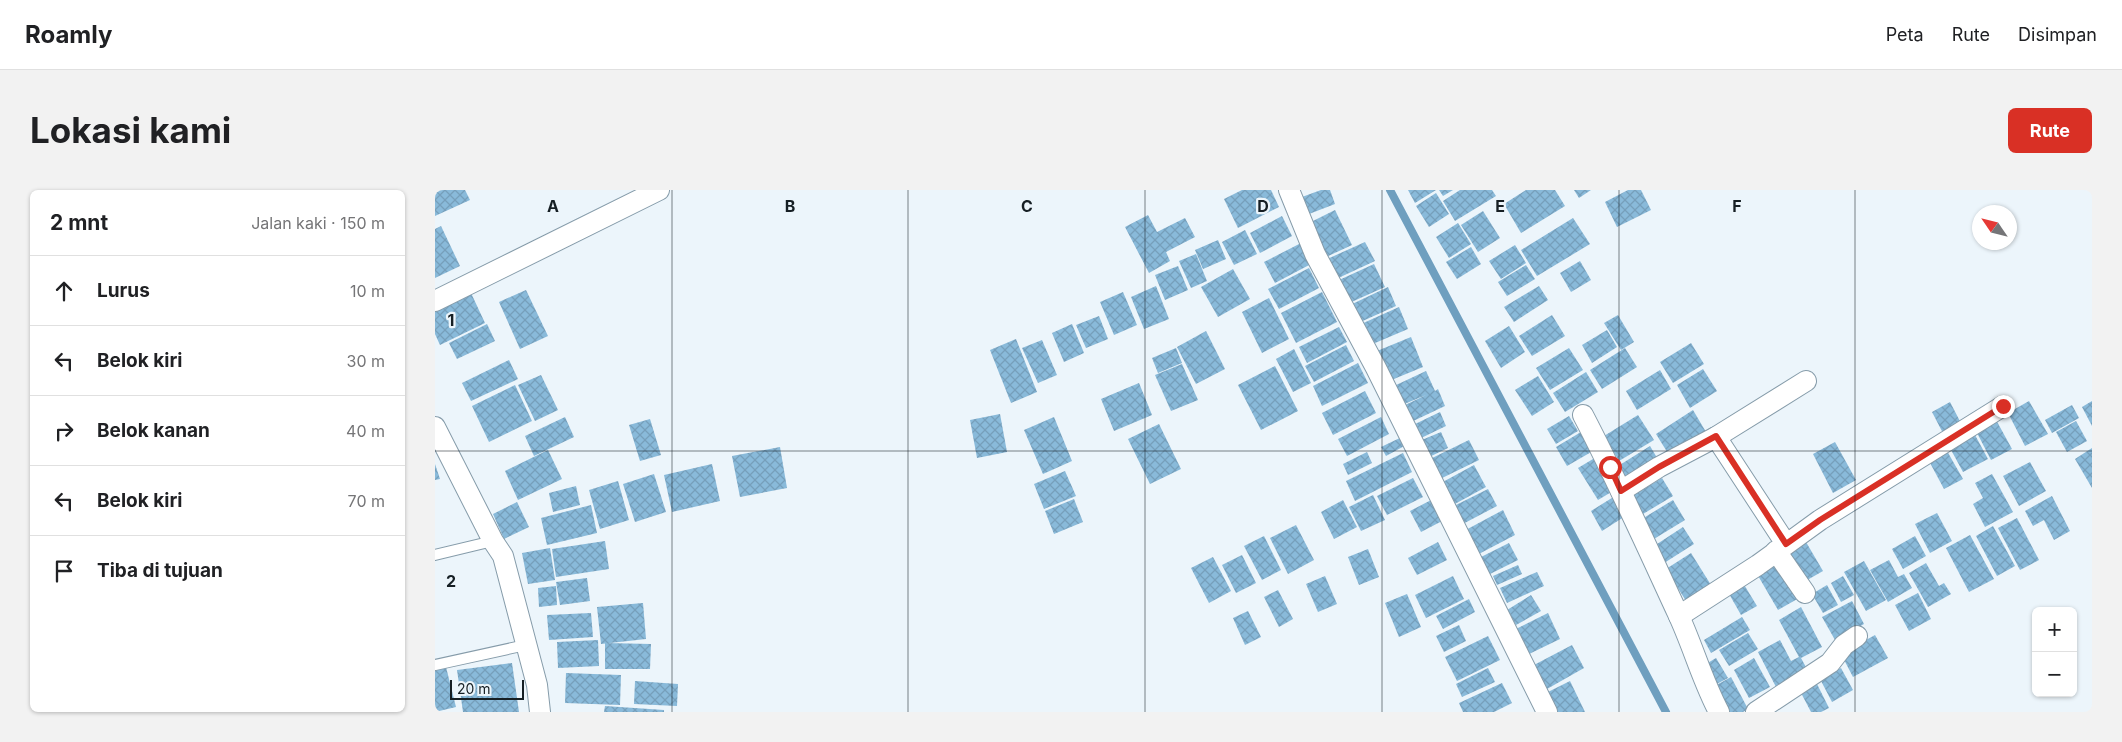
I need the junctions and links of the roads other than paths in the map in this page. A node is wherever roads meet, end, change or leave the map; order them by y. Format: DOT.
graph roads {
  1 [pos="659,190"];
  2 [pos="1289,190"];
  3 [pos="435,301"];
  4 [pos="1806,381"];
  5 [pos="2003,406"];
  6 [pos="1583,415"];
  7 [pos="435,427"];
  8 [pos="1716,436"];
  9 [pos="1621,491"];
  10 [pos="493,541"];
  11 [pos="1781,548"];
  12 [pos="435,555"];
  13 [pos="1805,593"];
  14 [pos="1679,616"];
  15 [pos="1857,636"];
  16 [pos="525,645"];
  17 [pos="435,665"];
  18 [pos="540,712"];
  19 [pos="1547,712"];
  20 [pos="1719,712"];
  21 [pos="1755,712"];
  1 -- 3 [label="street"];
  2 -- 19 [label="street"];
  4 -- 8 [label="street"];
  5 -- 11 [label="street"];
  6 -- 9 [label="street"];
  7 -- 10 [label="street"];
  8 -- 9 [label="street"];
  8 -- 11 [label="street"];
  9 -- 14 [label="street"];
  10 -- 12 [label="lane"];
  10 -- 16 [label="street"];
  11 -- 13 [label="street"];
  11 -- 14 [label="street"];
  14 -- 20 [label="street"];
  15 -- 21 [label="street"];
  16 -- 17 [label="lane"];
  16 -- 18 [label="street"];
}
